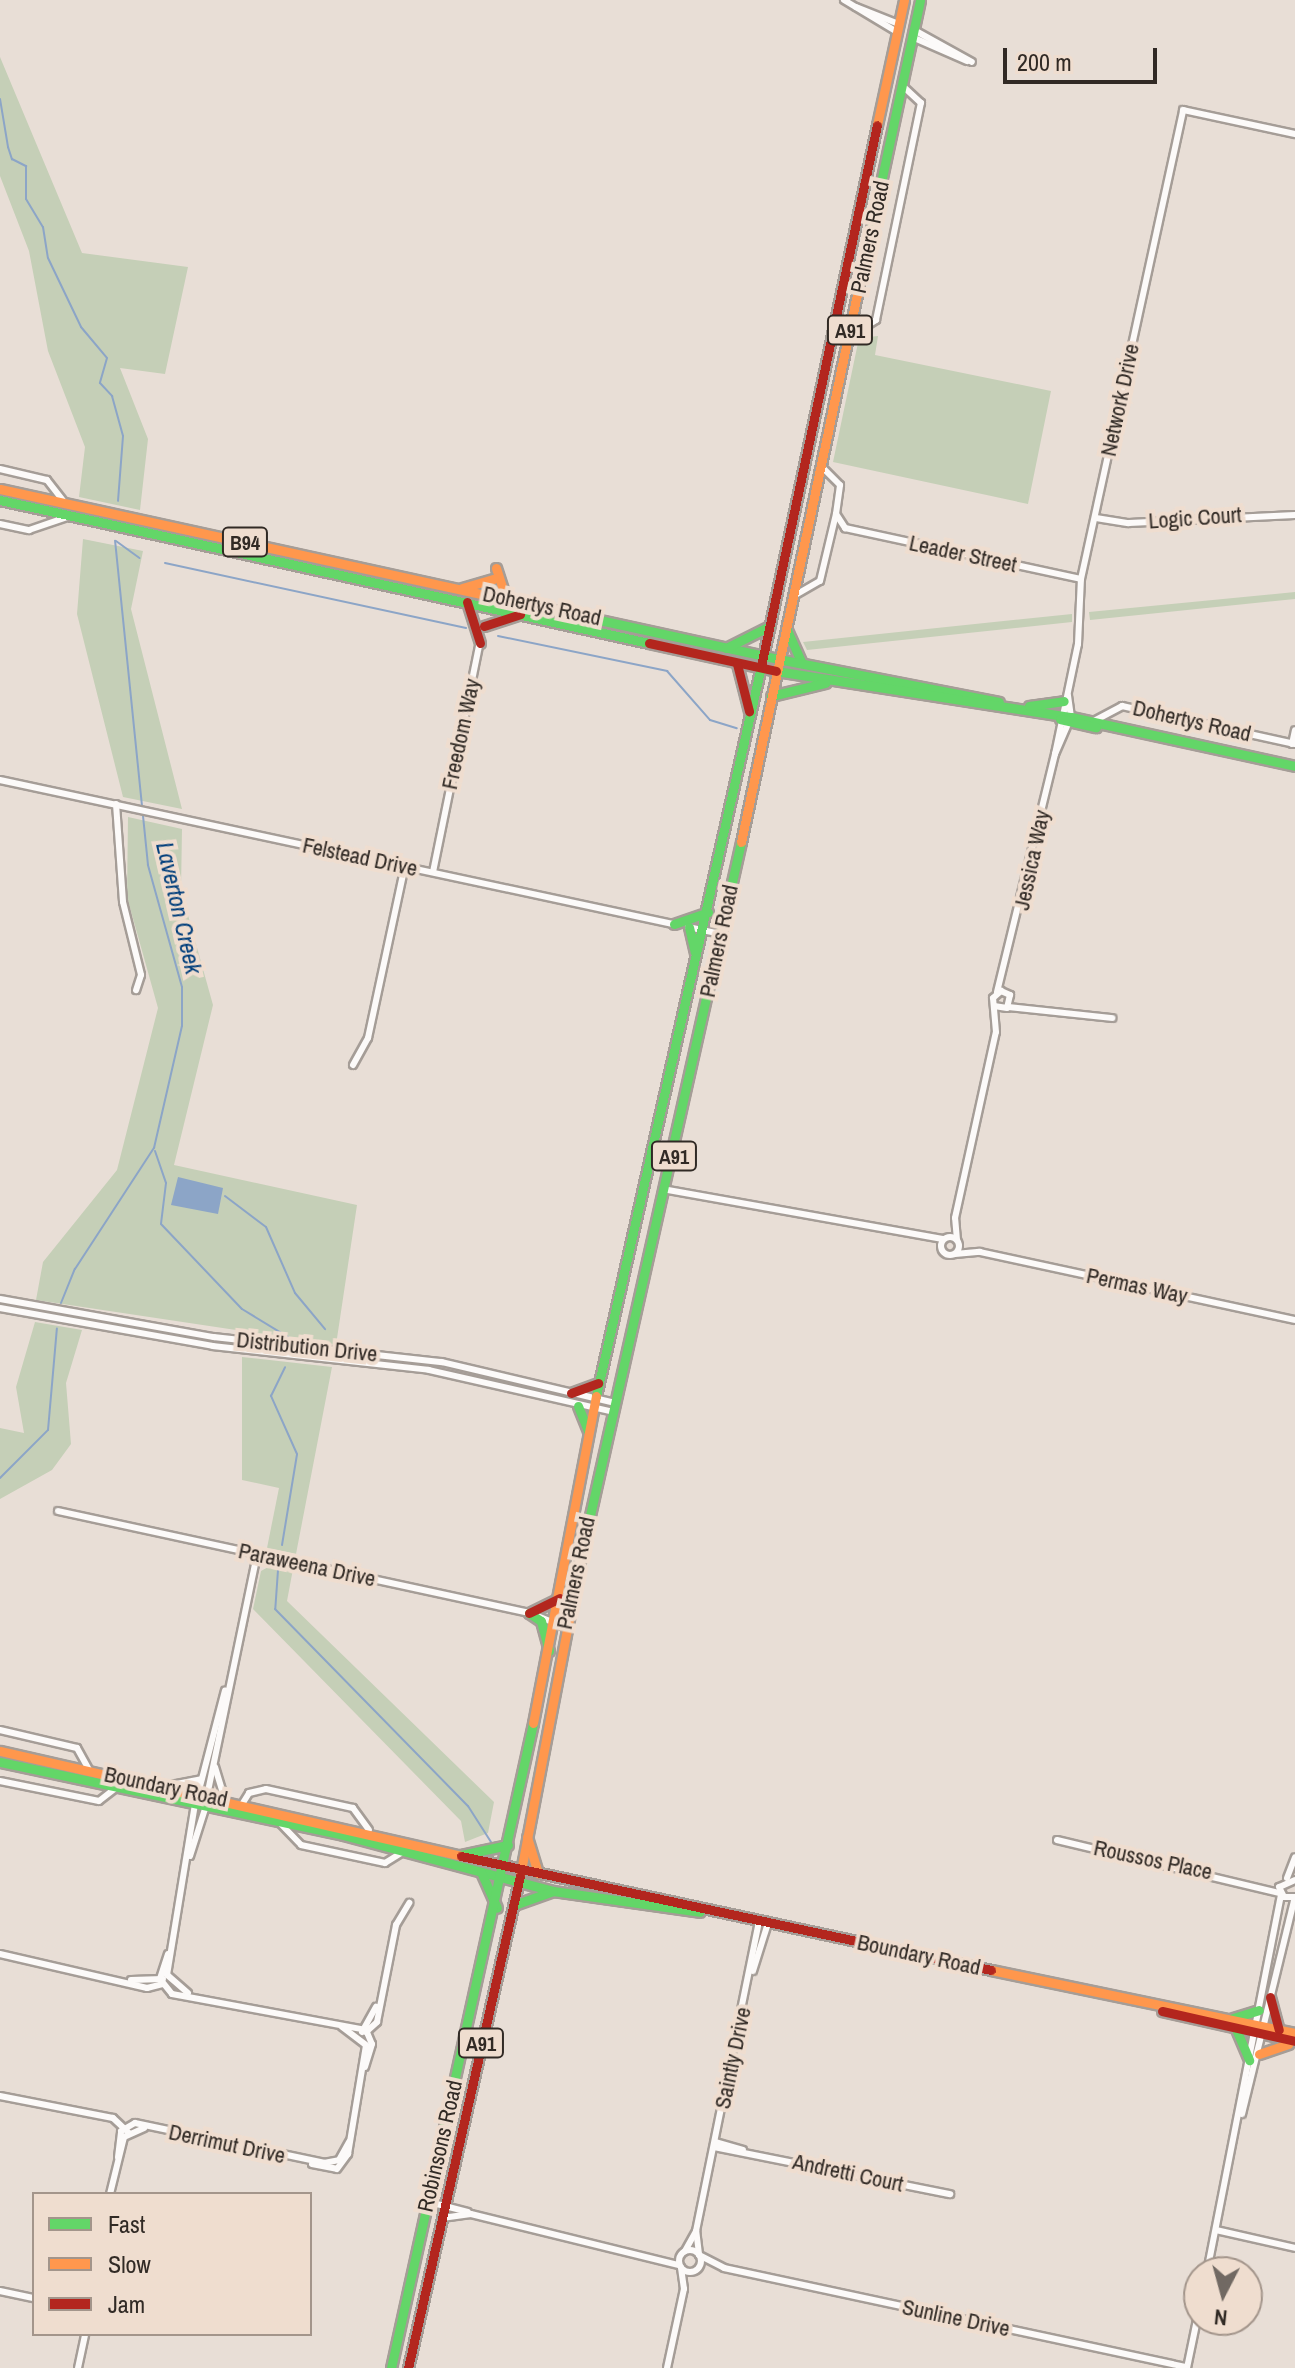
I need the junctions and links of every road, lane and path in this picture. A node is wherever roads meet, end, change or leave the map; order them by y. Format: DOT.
graph roads {
  1 [pos="844,0"];
  2 [pos="904,0"];
  3 [pos="920,0"];
  4 [pos="898,28"];
  5 [pos="913,34"];
  6 [pos="903,86"];
  7 [pos="1295,134"];
  8 [pos="849,337"];
  9 [pos="821,466"];
  10 [pos="0,469"];
  11 [pos="0,489"];
  12 [pos="0,500"];
  13 [pos="66,505"];
  14 [pos="836,514"];
  15 [pos="1295,515"];
  16 [pos="67,517"];
  17 [pos="1096,518"];
  18 [pos="0,524"];
  19 [pos="845,528"];
  20 [pos="830,537"];
  21 [pos="1081,579"];
  22 [pos="460,588"];
  23 [pos="491,595"];
  24 [pos="789,597"];
  25 [pos="506,599"];
  26 [pos="467,602"];
  27 [pos="488,606"];
  28 [pos="521,613"];
  29 [pos="785,623"];
  30 [pos="484,626"];
  31 [pos="770,626"];
  32 [pos="480,643"];
  33 [pos="726,648"];
  34 [pos="764,656"];
  35 [pos="778,659"];
  36 [pos="802,663"];
  37 [pos="737,664"];
  38 [pos="761,668"];
  39 [pos="776,671"];
  40 [pos="837,682"];
  41 [pos="771,696"];
  42 [pos="1066,696"];
  43 [pos="1001,702"];
  44 [pos="1017,709"];
  45 [pos="751,715"];
  46 [pos="1057,717"];
  47 [pos="1070,720"];
  48 [pos="1094,721"];
  49 [pos="1295,730"];
  50 [pos="1133,731"];
  51 [pos="1293,744"];
  52 [pos="1055,754"];
  53 [pos="1295,766"];
  54 [pos="0,780"];
  55 [pos="116,804"];
  56 [pos="405,866"];
  57 [pos="433,872"];
  58 [pos="708,912"];
  59 [pos="674,924"];
  60 [pos="689,927"];
  61 [pos="704,930"];
  62 [pos="720,934"];
  63 [pos="697,961"];
  64 [pos="1009,967"];
  65 [pos="136,990"];
  66 [pos="997,992"];
  67 [pos="1009,995"];
  68 [pos="994,1006"];
  69 [pos="1008,1008"];
  70 [pos="1036,1009"];
  71 [pos="1112,1018"];
  72 [pos="996,1032"];
  73 [pos="353,1065"];
  74 [pos="667,1185"];
  75 [pos="955,1218"];
  76 [pos="916,1238"];
  77 [pos="943,1239"];
  78 [pos="958,1241"];
  79 [pos="942,1251"];
  80 [pos="980,1252"];
  81 [pos="955,1254"];
  82 [pos="0,1299"];
  83 [pos="15,1301"];
  84 [pos="0,1308"];
  85 [pos="14,1311"];
  86 [pos="1295,1320"];
  87 [pos="179,1331"];
  88 [pos="231,1339"];
  89 [pos="177,1340"];
  90 [pos="230,1348"];
  91 [pos="342,1351"];
  92 [pos="341,1361"];
  93 [pos="455,1365"];
  94 [pos="481,1371"];
  95 [pos="453,1375"];
  96 [pos="500,1375"];
  97 [pos="478,1381"];
  98 [pos="598,1383"];
  99 [pos="497,1386"];
  100 [pos="571,1393"];
  101 [pos="594,1404"];
  102 [pos="578,1406"];
  103 [pos="610,1407"];
  104 [pos="588,1432"];
  105 [pos="58,1511"];
  106 [pos="257,1554"];
  107 [pos="561,1597"];
  108 [pos="529,1613"];
  109 [pos="567,1615"];
  110 [pos="556,1619"];
  111 [pos="565,1627"];
  112 [pos="549,1652"];
  113 [pos="229,1679"];
  114 [pos="0,1730"];
  115 [pos="0,1751"];
  116 [pos="215,1759"];
  117 [pos="0,1762"];
  118 [pos="90,1771"];
  119 [pos="107,1774"];
  120 [pos="203,1777"];
  121 [pos="0,1781"];
  122 [pos="162,1786"];
  123 [pos="117,1787"];
  124 [pos="202,1800"];
  125 [pos="225,1800"];
  126 [pos="241,1808"];
  127 [pos="278,1821"];
  128 [pos="369,1830"];
  129 [pos="525,1833"];
  130 [pos="386,1837"];
  131 [pos="1057,1840"];
  132 [pos="508,1845"];
  133 [pos="401,1853"];
  134 [pos="461,1855"];
  135 [pos="1295,1857"];
  136 [pos="189,1859"];
  137 [pos="505,1866"];
  138 [pos="520,1869"];
  139 [pos="481,1872"];
  140 [pos="538,1873"];
  141 [pos="504,1878"];
  142 [pos="1288,1880"];
  143 [pos="1249,1881"];
  144 [pos="518,1882"];
  145 [pos="553,1891"];
  146 [pos="1281,1894"];
  147 [pos="1295,1897"];
  148 [pos="651,1899"];
  149 [pos="409,1903"];
  150 [pos="514,1905"];
  151 [pos="498,1909"];
  152 [pos="661,1909"];
  153 [pos="714,1912"];
  154 [pos="764,1922"];
  155 [pos="0,1954"];
  156 [pos="163,1981"];
  157 [pos="1270,1997"];
  158 [pos="1123,1999"];
  159 [pos="1259,2010"];
  160 [pos="1217,2018"];
  161 [pos="1236,2029"];
  162 [pos="1260,2030"];
  163 [pos="1279,2030"];
  164 [pos="364,2032"];
  165 [pos="1295,2033"];
  166 [pos="1295,2042"];
  167 [pos="1259,2054"];
  168 [pos="1249,2060"];
  169 [pos="0,2096"];
  170 [pos="1240,2119"];
  171 [pos="125,2130"];
  172 [pos="714,2144"];
  173 [pos="110,2192"];
  174 [pos="950,2194"];
  175 [pos="427,2201"];
  176 [pos="443,2204"];
  177 [pos="471,2214"];
  178 [pos="438,2223"];
  179 [pos="1216,2230"];
  180 [pos="696,2231"];
  181 [pos="1295,2248"];
  182 [pos="684,2251"];
  183 [pos="653,2253"];
  184 [pos="699,2255"];
  185 [pos="1210,2256"];
  186 [pos="680,2266"];
  187 [pos="724,2268"];
  188 [pos="696,2270"];
  189 [pos="684,2289"];
  190 [pos="0,2291"];
  191 [pos="32,2298"];
  192 [pos="85,2336"];
  193 [pos="1194,2336"];
  194 [pos="78,2368"];
  195 [pos="391,2368"];
  196 [pos="408,2368"];
  197 [pos="667,2368"];
  198 [pos="1187,2368"];
  1 -- 4 [label="street"];
  2 -- 4 [label="main road, Palmers Road / A91"];
  3 -- 5 [label="main road, Palmers Road / A91"];
  4 -- 5 [label="main road"];
  4 -- 31 [label="main road, Palmers Road / A91"];
  5 -- 5 [label="street"];
  5 -- 6 [label="main road, Palmers Road / A91"];
  6 -- 8 [label="main road, Palmers Road / A91"];
  6 -- 8 [label="street"];
  7 -- 17 [label="street, Network Drive"];
  8 -- 9 [label="main road, Palmers Road / A91"];
  9 -- 14 [label="street"];
  9 -- 24 [label="main road, Palmers Road / A91"];
  10 -- 13 [label="street"];
  11 -- 13 [label="main road, Dohertys Road / B94"];
  12 -- 16 [label="main road, Dohertys Road / B94"];
  13 -- 22 [label="main road, Dohertys Road / B94"];
  14 -- 19 [label="street"];
  14 -- 20 [label="street"];
  15 -- 17 [label="street, Logic Court"];
  16 -- 18 [label="street"];
  16 -- 26 [label="main road, Dohertys Road / B94"];
  17 -- 21 [label="street, Network Drive"];
  19 -- 20 [label="street"];
  19 -- 21 [label="street, Leader Street"];
  20 -- 24 [label="street"];
  21 -- 42 [label="street, Network Drive"];
  22 -- 23 [label="main road, Dohertys Road / B94"];
  22 -- 25 [label="main road"];
  23 -- 25 [label="main road, Dohertys Road / B94"];
  23 -- 27 [label="street, Freedom Way"];
  24 -- 29 [label="main road, Palmers Road / A91"];
  25 -- 33 [label="main road, Dohertys Road / B94"];
  26 -- 27 [label="main road, Dohertys Road / B94"];
  26 -- 32 [label="main road"];
  27 -- 28 [label="main road, Dohertys Road / B94"];
  27 -- 30 [label="street, Freedom Way"];
  28 -- 30 [label="main road"];
  28 -- 37 [label="main road, Dohertys Road / B94"];
  29 -- 35 [label="main road, Palmers Road / A91"];
  29 -- 36 [label="main road"];
  30 -- 32 [label="street, Freedom Way"];
  31 -- 33 [label="main road"];
  31 -- 34 [label="main road, Palmers Road / A91"];
  32 -- 57 [label="street, Freedom Way"];
  33 -- 34 [label="main road, Dohertys Road / B94"];
  34 -- 35 [label="main road, Dohertys Road / B94"];
  34 -- 38 [label="main road, Palmers Road / A91"];
  35 -- 36 [label="main road, Dohertys Road / B94"];
  35 -- 39 [label="main road, Palmers Road / A91"];
  36 -- 43 [label="main road, Dohertys Road / B94"];
  37 -- 38 [label="main road, Dohertys Road / B94"];
  37 -- 45 [label="main road"];
  38 -- 39 [label="main road, Dohertys Road / B94"];
  38 -- 45 [label="main road, Palmers Road / A91"];
  39 -- 40 [label="main road, Dohertys Road / B94"];
  39 -- 41 [label="main road, Palmers Road / A91"];
  40 -- 41 [label="main road"];
  40 -- 44 [label="main road, Dohertys Road / B94"];
  41 -- 62 [label="main road, Palmers Road / A91"];
  42 -- 43 [label="main road"];
  42 -- 46 [label="street, Network Drive"];
  42 -- 47 [label="street, Network Drive"];
  43 -- 44 [label="main road, Dohertys Road / B94"];
  44 -- 46 [label="main road, Dohertys Road / B94"];
  45 -- 58 [label="main road, Palmers Road / A91"];
  46 -- 47 [label="main road, Dohertys Road / B94"];
  46 -- 52 [label="street, Jessica Way"];
  47 -- 48 [label="main road, Dohertys Road / B94"];
  47 -- 50 [label="main road, Dohertys Road / B94"];
  47 -- 52 [label="street, Jessica Way"];
  48 -- 50 [label="main road, Dohertys Road / B94"];
  48 -- 51 [label="street, Dohertys Road"];
  49 -- 51 [label="street"];
  50 -- 53 [label="main road, Dohertys Road / B94"];
  52 -- 64 [label="street, Jessica Way"];
  54 -- 55 [label="street, Felstead Drive"];
  55 -- 56 [label="street, Felstead Drive"];
  55 -- 65 [label="street"];
  56 -- 57 [label="street, Felstead Drive"];
  56 -- 73 [label="street"];
  57 -- 59 [label="street, Felstead Drive"];
  58 -- 59 [label="main road"];
  58 -- 61 [label="main road, Palmers Road / A91"];
  59 -- 60 [label="street, Felstead Drive"];
  60 -- 61 [label="street, Felstead Drive"];
  60 -- 63 [label="main road"];
  61 -- 62 [label="street, Felstead Drive"];
  61 -- 63 [label="main road, Palmers Road / A91"];
  62 -- 74 [label="main road, Palmers Road / A91"];
  63 -- 98 [label="main road, Palmers Road / A91"];
  64 -- 66 [label="street, Jessica Way"];
  64 -- 67 [label="street, Jessica Way"];
  66 -- 67 [label="street"];
  66 -- 68 [label="street, Jessica Way"];
  67 -- 69 [label="street, Jessica Way"];
  67 -- 70 [label="street"];
  68 -- 69 [label="street"];
  68 -- 72 [label="street"];
  69 -- 70 [label="street"];
  69 -- 72 [label="street"];
  70 -- 71 [label="street"];
  72 -- 75 [label="street"];
  74 -- 76 [label="street"];
  74 -- 103 [label="main road, Palmers Road / A91"];
  75 -- 77 [label="street"];
  75 -- 78 [label="street"];
  76 -- 77 [label="street"];
  76 -- 79 [label="street"];
  77 -- 78 [label="street, Permas Way"];
  77 -- 79 [label="street"];
  78 -- 80 [label="street, Permas Way"];
  78 -- 81 [label="street"];
  79 -- 81 [label="street, Permas Way"];
  80 -- 81 [label="street, Permas Way"];
  80 -- 86 [label="street, Permas Way"];
  82 -- 83 [label="street, Distribution Drive"];
  83 -- 85 [label="street"];
  83 -- 87 [label="street, Distribution Drive"];
  84 -- 85 [label="street, Distribution Drive"];
  85 -- 89 [label="street, Distribution Drive"];
  87 -- 88 [label="street, Distribution Drive"];
  87 -- 89 [label="street"];
  88 -- 90 [label="street"];
  88 -- 91 [label="street, Distribution Drive"];
  89 -- 90 [label="street, Distribution Drive"];
  90 -- 92 [label="street, Distribution Drive"];
  91 -- 92 [label="street"];
  91 -- 93 [label="street, Distribution Drive"];
  92 -- 95 [label="street, Distribution Drive"];
  93 -- 94 [label="street, Distribution Drive"];
  93 -- 95 [label="street"];
  94 -- 96 [label="street, Distribution Drive"];
  94 -- 97 [label="street"];
  95 -- 97 [label="street, Distribution Drive"];
  96 -- 99 [label="street"];
  96 -- 100 [label="street, Distribution Drive"];
  97 -- 99 [label="street, Distribution Drive"];
  98 -- 100 [label="main road"];
  98 -- 101 [label="main road, Palmers Road / A91"];
  99 -- 102 [label="street, Distribution Drive"];
  100 -- 101 [label="street, Distribution Drive"];
  101 -- 102 [label="street, Distribution Drive"];
  101 -- 103 [label="street, Distribution Drive"];
  101 -- 104 [label="main road, Palmers Road / A91"];
  102 -- 104 [label="main road"];
  103 -- 109 [label="main road, Palmers Road / A91"];
  104 -- 107 [label="main road, Palmers Road / A91"];
  105 -- 106 [label="street, Paraweena Drive"];
  106 -- 108 [label="street, Paraweena Drive"];
  106 -- 113 [label="street"];
  107 -- 108 [label="main road"];
  107 -- 110 [label="main road, Palmers Road / A91"];
  108 -- 110 [label="street, Paraweena Drive"];
  108 -- 112 [label="main road"];
  109 -- 110 [label="street"];
  109 -- 111 [label="main road, Palmers Road / A91"];
  110 -- 111 [label="street, Paraweena Drive"];
  110 -- 112 [label="main road, Palmers Road / A91"];
  111 -- 129 [label="main road, Palmers Road / A91"];
  112 -- 132 [label="main road, Palmers Road / A91"];
  113 -- 116 [label="street"];
  113 -- 120 [label="street"];
  114 -- 118 [label="street, Boundary Road"];
  115 -- 118 [label="main road, Boundary Road"];
  116 -- 124 [label="street"];
  116 -- 125 [label="street"];
  117 -- 123 [label="main road, Boundary Road"];
  118 -- 119 [label="main road, Boundary Road"];
  119 -- 122 [label="main road, Boundary Road"];
  119 -- 123 [label="main road"];
  120 -- 122 [label="street"];
  120 -- 124 [label="street"];
  121 -- 123 [label="street, Boundary Road"];
  122 -- 124 [label="main road, Boundary Road"];
  123 -- 124 [label="main road, Boundary Road"];
  124 -- 125 [label="main road, Boundary Road"];
  124 -- 126 [label="main road, Boundary Road"];
  124 -- 136 [label="street"];
  124 -- 136 [label="street"];
  125 -- 126 [label="main road, Boundary Road"];
  126 -- 127 [label="main road, Boundary Road"];
  126 -- 128 [label="main road, Boundary Road"];
  126 -- 128 [label="street, Boundary Road"];
  127 -- 133 [label="main road, Boundary Road"];
  127 -- 133 [label="street, Boundary Road"];
  128 -- 130 [label="main road, Boundary Road"];
  129 -- 138 [label="main road, Palmers Road / A91"];
  129 -- 140 [label="main road"];
  130 -- 133 [label="main road"];
  130 -- 134 [label="main road, Boundary Road"];
  131 -- 143 [label="street, Roussos Place"];
  132 -- 134 [label="main road"];
  132 -- 137 [label="main road, Palmers Road / A91"];
  133 -- 139 [label="main road, Boundary Road"];
  134 -- 137 [label="main road, Boundary Road"];
  135 -- 142 [label="street"];
  136 -- 156 [label="street"];
  137 -- 138 [label="main road, Boundary Road"];
  137 -- 141 [label="main road, Palmers Road / A91"];
  138 -- 140 [label="main road, Boundary Road"];
  138 -- 144 [label="main road, Palmers Road / A91"];
  139 -- 141 [label="main road, Boundary Road"];
  139 -- 151 [label="main road"];
  140 -- 148 [label="main road, Boundary Road"];
  141 -- 144 [label="main road, Boundary Road"];
  141 -- 151 [label="main road, Robinsons Road / A91"];
  142 -- 143 [label="street, Roussos Place"];
  142 -- 146 [label="street"];
  143 -- 146 [label="street, Roussos Place"];
  144 -- 145 [label="main road, Boundary Road"];
  144 -- 150 [label="main road, Robinsons Road / A91"];
  145 -- 150 [label="main road"];
  145 -- 152 [label="main road, Boundary Road"];
  146 -- 147 [label="street, Roussos Place"];
  146 -- 159 [label="street"];
  147 -- 157 [label="street"];
  148 -- 152 [label="main road"];
  148 -- 153 [label="main road, Boundary Road"];
  149 -- 164 [label="street"];
  150 -- 176 [label="main road, Robinsons Road / A91"];
  151 -- 175 [label="main road, Robinsons Road / A91"];
  152 -- 153 [label="main road, Boundary Road"];
  153 -- 154 [label="main road, Boundary Road"];
  154 -- 158 [label="main road, Boundary Road"];
  154 -- 172 [label="street, Saintly Drive"];
  155 -- 156 [label="street"];
  156 -- 164 [label="street"];
  157 -- 162 [label="street"];
  157 -- 163 [label="main road"];
  158 -- 160 [label="main road, Boundary Road"];
  158 -- 161 [label="main road, Boundary Road"];
  159 -- 160 [label="main road"];
  159 -- 162 [label="street"];
  160 -- 162 [label="main road, Boundary Road"];
  161 -- 162 [label="main road, Boundary Road"];
  161 -- 168 [label="main road"];
  162 -- 163 [label="main road, Boundary Road"];
  162 -- 166 [label="main road, Boundary Road"];
  162 -- 167 [label="street"];
  162 -- 168 [label="street"];
  163 -- 165 [label="main road, Boundary Road"];
  164 -- 171 [label="street, Derrimut Drive"];
  166 -- 167 [label="main road"];
  167 -- 170 [label="street"];
  168 -- 170 [label="street"];
  169 -- 171 [label="street"];
  170 -- 179 [label="street"];
  171 -- 173 [label="street"];
  172 -- 174 [label="street, Andretti Court"];
  172 -- 180 [label="street, Saintly Drive"];
  175 -- 176 [label="street"];
  175 -- 195 [label="main road, Robinsons Road / A91"];
  176 -- 177 [label="street"];
  176 -- 178 [label="main road, Robinsons Road / A91"];
  177 -- 178 [label="street"];
  177 -- 183 [label="street"];
  178 -- 196 [label="main road, Robinsons Road / A91"];
  179 -- 181 [label="street"];
  179 -- 185 [label="street"];
  180 -- 182 [label="street, Saintly Drive"];
  180 -- 184 [label="street, Saintly Drive"];
  182 -- 183 [label="street"];
  182 -- 184 [label="street, Sunline Drive"];
  182 -- 186 [label="street, Saintly Drive"];
  183 -- 186 [label="street"];
  184 -- 187 [label="street, Sunline Drive"];
  184 -- 188 [label="street, Saintly Drive"];
  186 -- 188 [label="street"];
  186 -- 189 [label="street"];
  187 -- 188 [label="street, Sunline Drive"];
  187 -- 198 [label="street, Sunline Drive"];
  188 -- 189 [label="street"];
  189 -- 197 [label="street"];
  190 -- 191 [label="street"];
  192 -- 194 [label="street"];
  193 -- 198 [label="street"];
}
